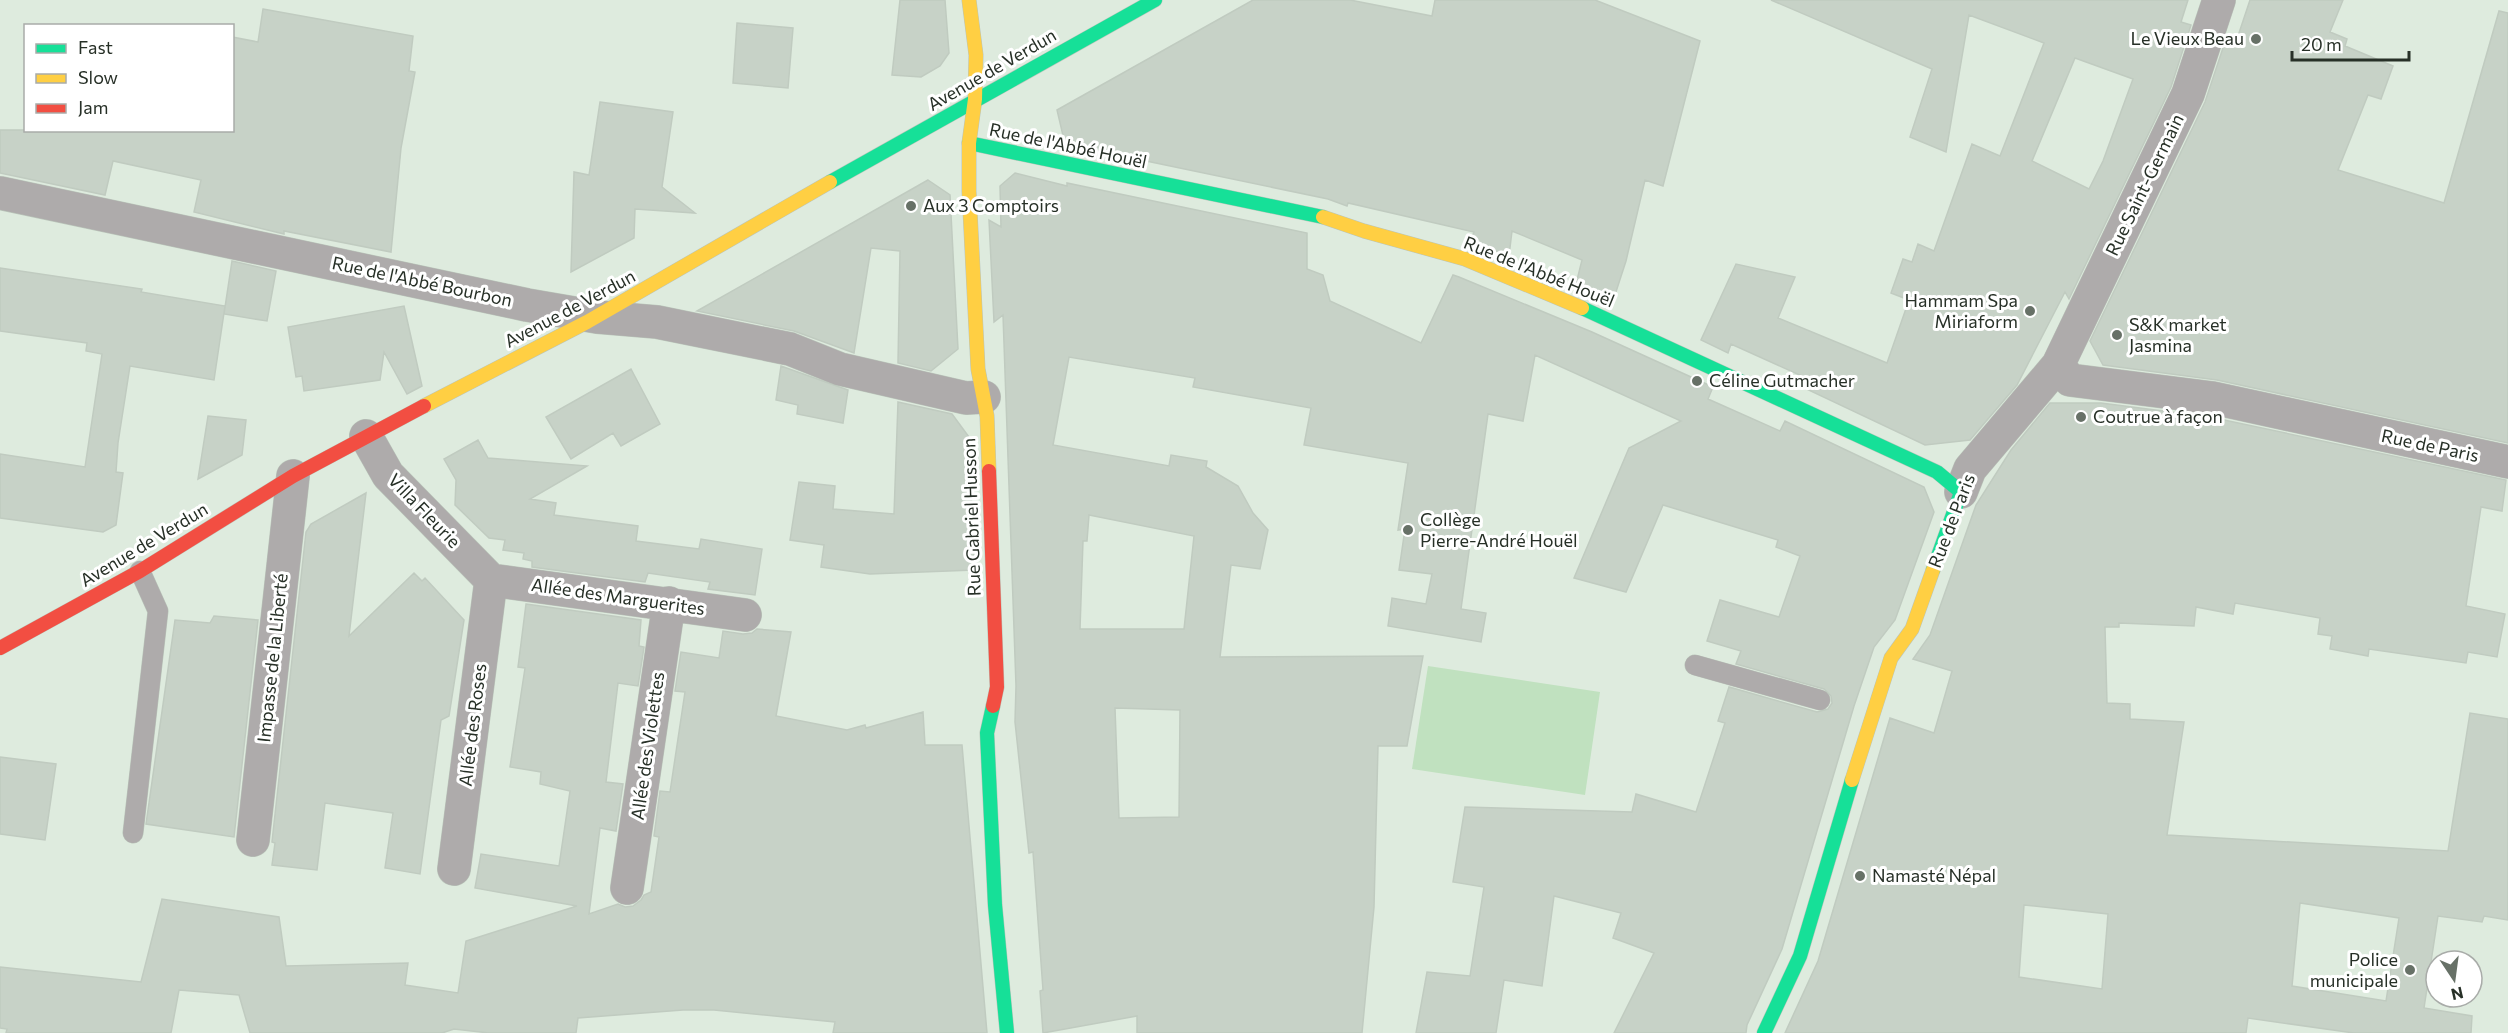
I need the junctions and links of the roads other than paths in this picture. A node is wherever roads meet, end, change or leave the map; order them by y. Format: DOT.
graph roads {
  1 [pos="969,0"];
  2 [pos="1155,0"];
  3 [pos="2219,0"];
  4 [pos="975,99"];
  5 [pos="969,143"];
  6 [pos="0,193"];
  7 [pos="597,317"];
  8 [pos="2058,365"];
  9 [pos="984,398"];
  10 [pos="366,436"];
  11 [pos="2508,462"];
  12 [pos="293,476"];
  13 [pos="1961,492"];
  14 [pos="140,571"];
  15 [pos="491,580"];
  16 [pos="669,603"];
  17 [pos="745,615"];
  18 [pos="0,648"];
  19 [pos="1695,665"];
  20 [pos="1820,700"];
  21 [pos="1853,707"];
  22 [pos="1872,713"];
  23 [pos="133,833"];
  24 [pos="253,840"];
  25 [pos="454,869"];
  26 [pos="627,888"];
  27 [pos="1007,1033"];
  28 [pos="1764,1033"];
  1 -- 4 [label="street, Rue Gabriel Husson"];
  2 -- 4 [label="street, Avenue de Verdun"];
  3 -- 8 [label="street, Rue Saint-Germain"];
  4 -- 5 [label="street, Rue Gabriel Husson"];
  4 -- 7 [label="street, Avenue de Verdun"];
  5 -- 9 [label="street, Rue Gabriel Husson"];
  5 -- 13 [label="street, Rue de l'Abbé Houël"];
  6 -- 7 [label="street, Rue de l'Abbé Bourbon"];
  7 -- 9 [label="street, Rue de l'Abbé Bourbon"];
  7 -- 10 [label="street, Avenue de Verdun"];
  8 -- 11 [label="street, Rue de Paris"];
  8 -- 13 [label="street, Rue de Paris"];
  9 -- 27 [label="street, Rue Gabriel Husson"];
  10 -- 12 [label="street, Avenue de Verdun"];
  10 -- 15 [label="street, Villa Fleurie"];
  12 -- 14 [label="street, Avenue de Verdun"];
  12 -- 24 [label="street, Impasse de la Liberté"];
  13 -- 22 [label="street, Rue de Paris"];
  14 -- 18 [label="street, Avenue de Verdun"];
  14 -- 23 [label="lane"];
  15 -- 16 [label="street, Allée des Marguerites"];
  15 -- 25 [label="street, Allée des Roses"];
  16 -- 17 [label="street, Allée des Marguerites"];
  16 -- 26 [label="street, Allée des Violettes"];
  19 -- 20 [label="lane"];
  21 -- 22 [label="lane"];
  22 -- 28 [label="street, Rue de Paris"];
}
